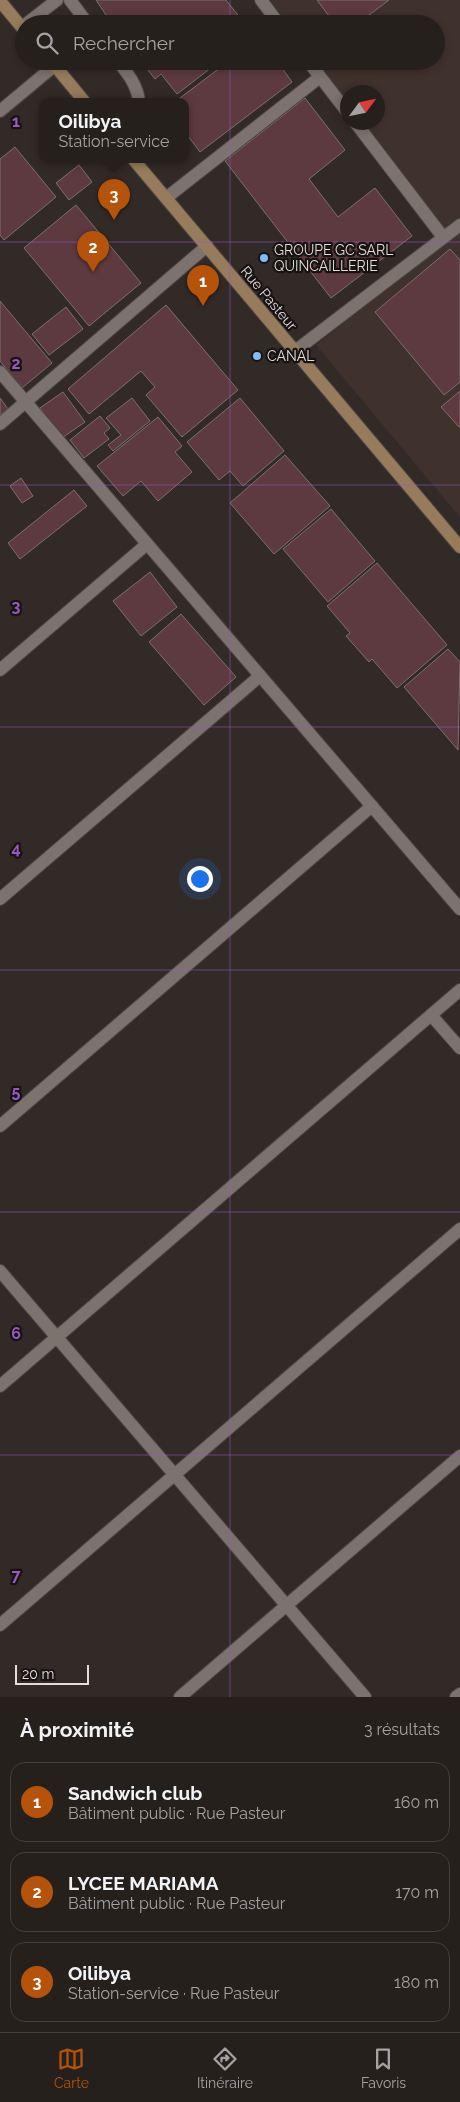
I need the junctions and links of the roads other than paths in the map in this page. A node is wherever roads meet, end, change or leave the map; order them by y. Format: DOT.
graph roads {
  1 [pos="57,0"];
  2 [pos="70,0"];
  3 [pos="261,0"];
  4 [pos="0,1"];
  5 [pos="38,15"];
  6 [pos="81,15"];
  7 [pos="272,15"];
  8 [pos="15,17"];
  9 [pos="46,70"];
  10 [pos="58,70"];
  11 [pos="124,70"];
  12 [pos="315,70"];
  13 [pos="320,77"];
  14 [pos="81,98"];
  15 [pos="139,98"];
  16 [pos="340,103"];
  17 [pos="0,111"];
  18 [pos="361,130"];
  19 [pos="136,163"];
  20 [pos="166,198"];
  21 [pos="460,224"];
  22 [pos="443,238"];
  23 [pos="206,246"];
  24 [pos="295,352"];
  25 [pos="0,372"];
  26 [pos="26,402"];
  27 [pos="0,424"];
  28 [pos="147,544"];
  29 [pos="460,548"];
  30 [pos="0,670"];
  31 [pos="260,676"];
  32 [pos="372,806"];
  33 [pos="0,899"];
  34 [pos="460,909"];
  35 [pos="460,990"];
  36 [pos="431,1015"];
  37 [pos="460,1048"];
  38 [pos="0,1126"];
  39 [pos="460,1229"];
  40 [pos="0,1271"];
  41 [pos="56,1337"];
  42 [pos="0,1386"];
  43 [pos="460,1456"];
  44 [pos="174,1475"];
  45 [pos="286,1606"];
  46 [pos="0,1625"];
  47 [pos="460,1694"];
  48 [pos="180,1697"];
  49 [pos="365,1697"];
  50 [pos="456,1697"];
  1 -- 5 [label="street"];
  2 -- 6 [label="street"];
  3 -- 7 [label="street"];
  4 -- 8 [label="main road"];
  9 -- 17 [label="street"];
  10 -- 14 [label="main road"];
  11 -- 15 [label="street"];
  12 -- 13 [label="street"];
  13 -- 16 [label="street"];
  13 -- 20 [label="street"];
  18 -- 22 [label="street"];
  19 -- 20 [label="main road, Rue Pasteur"];
  20 -- 23 [label="main road, Rue Pasteur"];
  21 -- 22 [label="street"];
  22 -- 24 [label="street"];
  23 -- 24 [label="main road, Rue Pasteur"];
  23 -- 26 [label="street"];
  24 -- 29 [label="main road, Rue Pasteur"];
  25 -- 26 [label="street"];
  26 -- 27 [label="street"];
  26 -- 28 [label="street"];
  28 -- 30 [label="street"];
  28 -- 31 [label="street"];
  31 -- 32 [label="street"];
  31 -- 33 [label="street"];
  32 -- 34 [label="street"];
  32 -- 38 [label="street"];
  35 -- 36 [label="street"];
  36 -- 37 [label="street"];
  36 -- 41 [label="street"];
  39 -- 44 [label="street"];
  40 -- 41 [label="street"];
  41 -- 42 [label="street"];
  41 -- 44 [label="street"];
  43 -- 45 [label="street"];
  44 -- 45 [label="street"];
  44 -- 46 [label="street"];
  45 -- 48 [label="street"];
  45 -- 49 [label="street"];
  47 -- 50 [label="street"];
}
